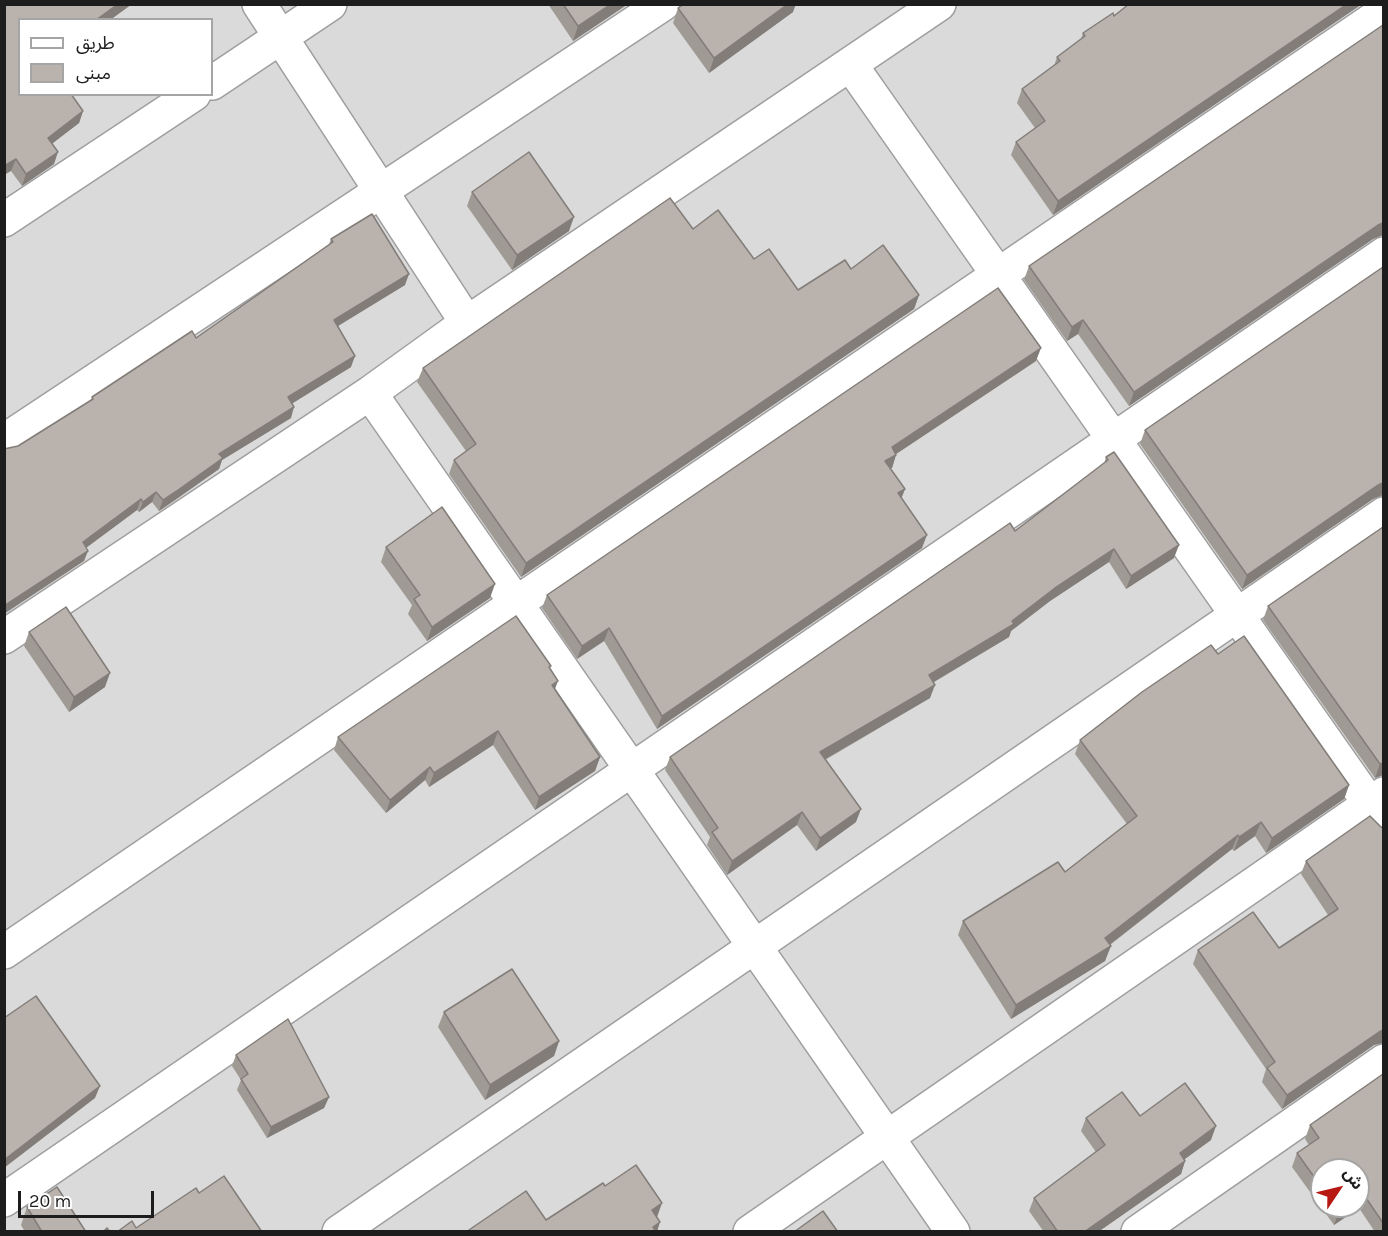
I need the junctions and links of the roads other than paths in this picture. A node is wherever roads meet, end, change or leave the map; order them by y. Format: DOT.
graph roads {
  1 [pos="259,4"];
  2 [pos="330,4"];
  3 [pos="663,4"];
  4 [pos="939,4"];
  5 [pos="1383,12"];
  6 [pos="280,38"];
  7 [pos="850,64"];
  8 [pos="213,82"];
  9 [pos="191,96"];
  10 [pos="381,191"];
  11 [pos="4,220"];
  12 [pos="1383,254"];
  13 [pos="998,275"];
  14 [pos="467,323"];
  15 [pos="370,393"];
  16 [pos="1114,439"];
  17 [pos="4,441"];
  18 [pos="1383,514"];
  19 [pos="516,603"];
  20 [pos="1237,615"];
  21 [pos="4,637"];
  22 [pos="631,769"];
  23 [pos="1379,807"];
  24 [pos="754,946"];
  25 [pos="4,952"];
  26 [pos="1383,1061"];
  27 [pos="887,1137"];
  28 [pos="4,1200"];
  29 [pos="339,1232"];
  30 [pos="750,1232"];
  31 [pos="953,1232"];
  32 [pos="1138,1232"];
  1 -- 6 [label="street"];
  2 -- 6 [label="street"];
  3 -- 10 [label="street"];
  4 -- 7 [label="street"];
  5 -- 13 [label="street"];
  6 -- 8 [label="street"];
  6 -- 10 [label="street"];
  7 -- 13 [label="street"];
  7 -- 14 [label="street"];
  9 -- 11 [label="street"];
  10 -- 14 [label="street"];
  10 -- 17 [label="street"];
  12 -- 16 [label="street"];
  13 -- 16 [label="street"];
  13 -- 19 [label="street"];
  14 -- 15 [label="street"];
  15 -- 19 [label="street"];
  15 -- 21 [label="street"];
  16 -- 20 [label="street"];
  16 -- 22 [label="street"];
  18 -- 20 [label="street"];
  19 -- 22 [label="street"];
  19 -- 25 [label="street"];
  20 -- 23 [label="street"];
  20 -- 24 [label="street"];
  22 -- 24 [label="street"];
  22 -- 28 [label="street"];
  23 -- 27 [label="street"];
  24 -- 27 [label="street"];
  24 -- 29 [label="street"];
  26 -- 32 [label="street"];
  27 -- 30 [label="street"];
  27 -- 31 [label="street"];
}
